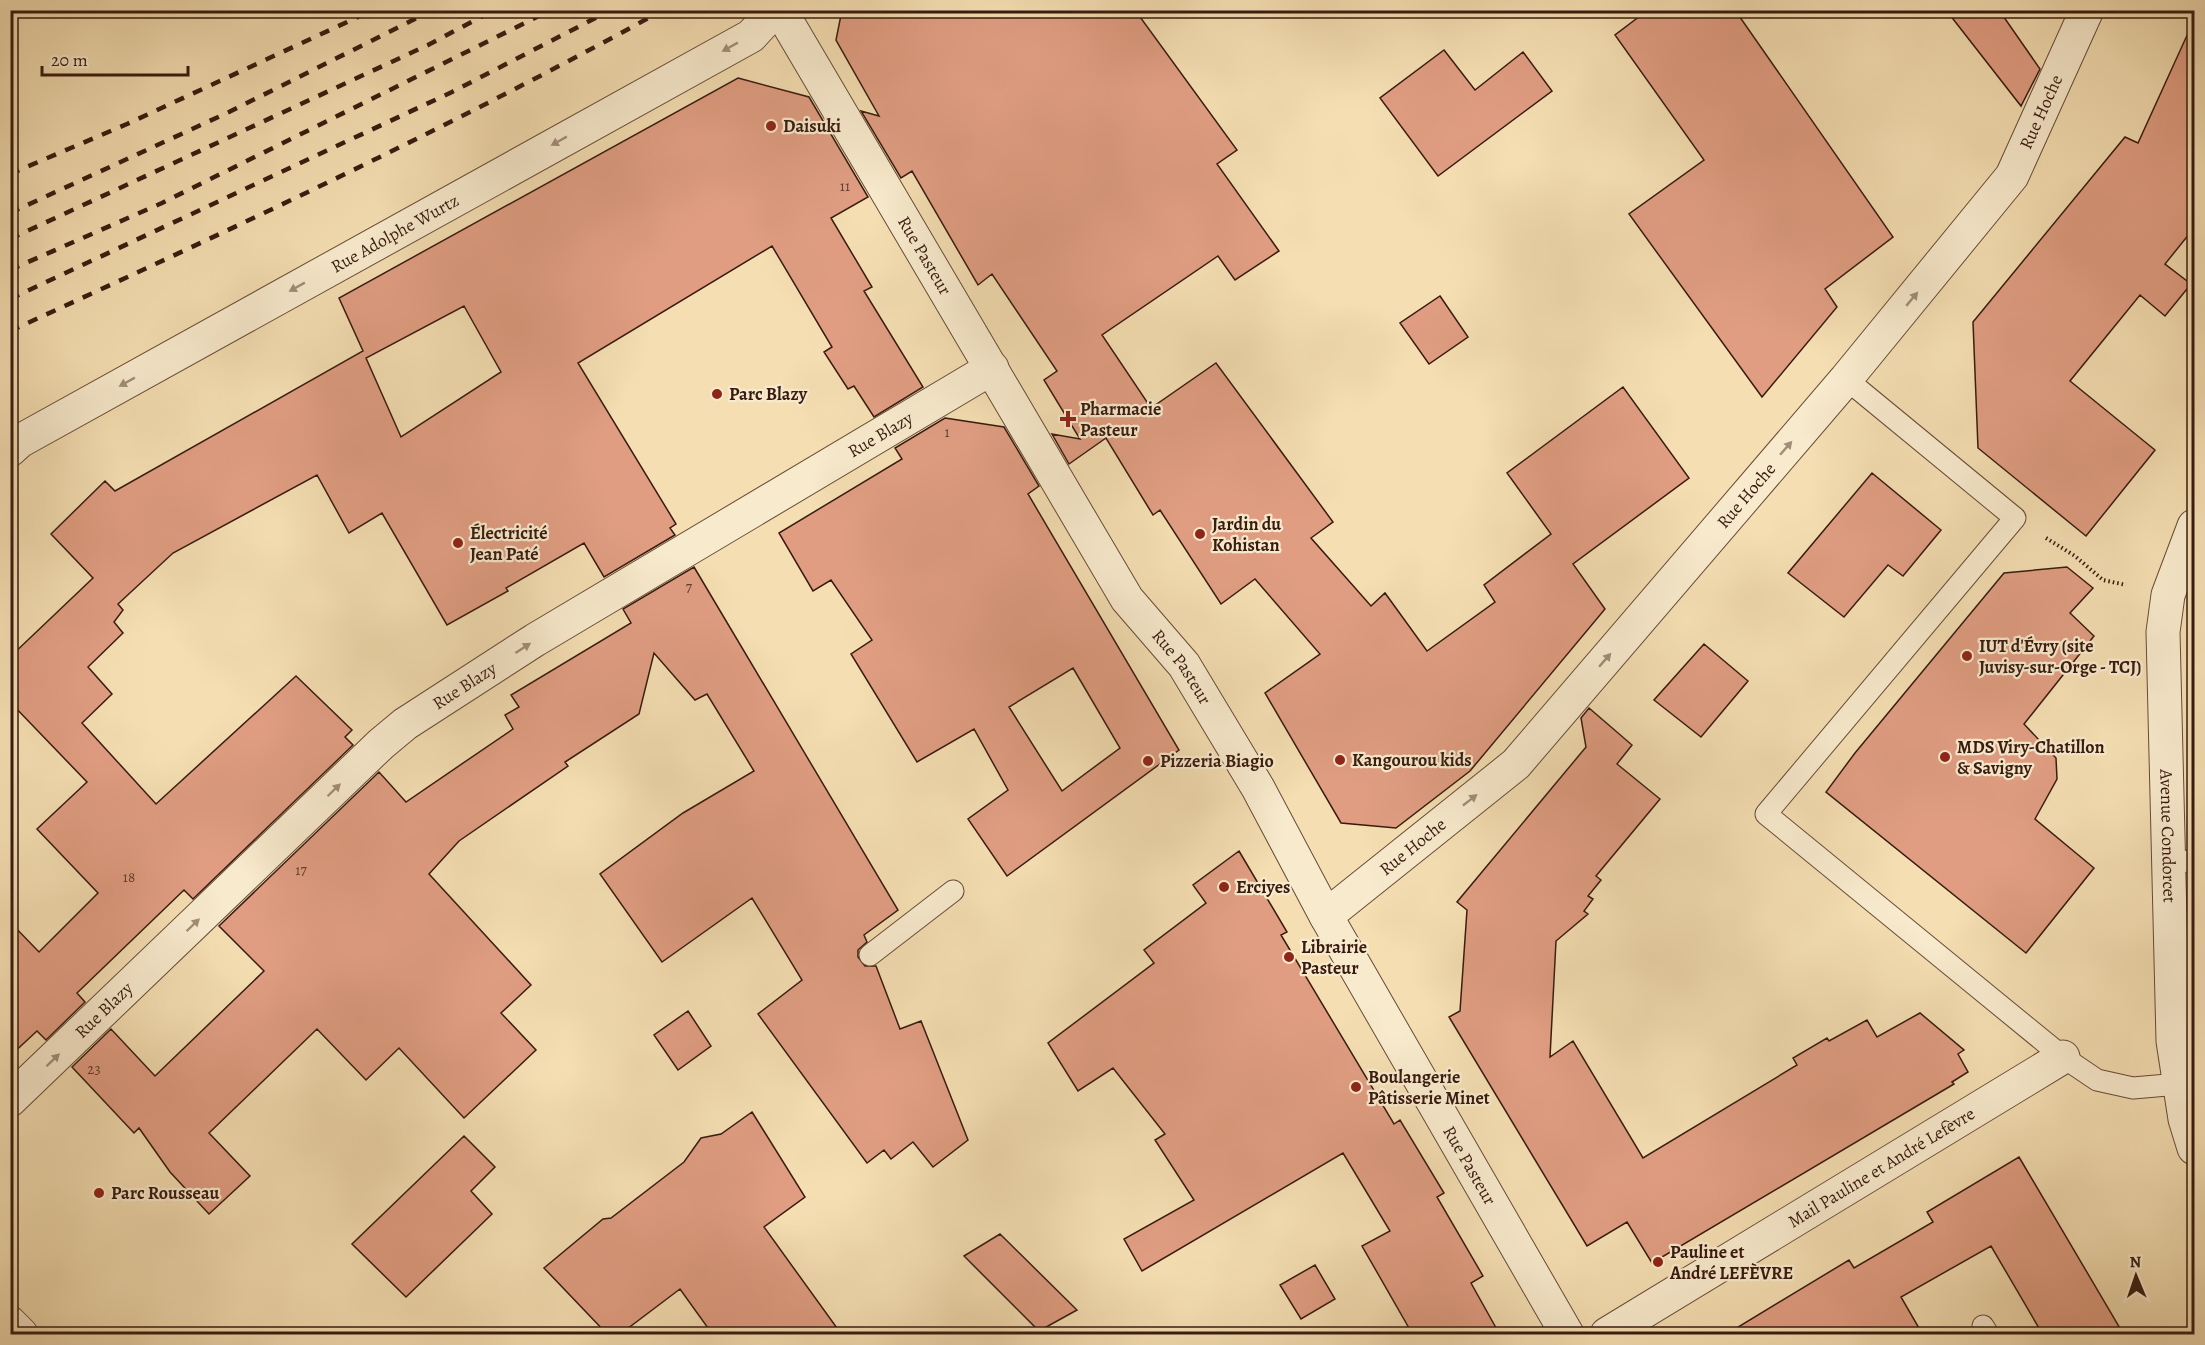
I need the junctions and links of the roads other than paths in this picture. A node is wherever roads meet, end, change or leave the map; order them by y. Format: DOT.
graph roads {
  1 [pos="775,10"];
  2 [pos="780,10"];
  3 [pos="2087,10"];
  4 [pos="992,368"];
  5 [pos="1846,379"];
  6 [pos="10,450"];
  7 [pos="2194,526"];
  8 [pos="2181,861"];
  9 [pos="953,891"];
  10 [pos="1326,916"];
  11 [pos="870,955"];
  12 [pos="2063,1057"];
  13 [pos="2179,1084"];
  14 [pos="10,1100"];
  15 [pos="2194,1148"];
  16 [pos="10,1323"];
  17 [pos="21,1335"];
  18 [pos="1567,1335"];
  19 [pos="1607,1335"];
  1 -- 6 [label="street, Rue Adolphe Wurtz, one-way"];
  2 -- 4 [label="street, Rue Pasteur"];
  5 -- 3 [label="street, Rue Hoche, one-way"];
  4 -- 10 [label="street, Rue Pasteur"];
  14 -- 4 [label="street, Rue Blazy, one-way"];
  10 -- 5 [label="street, Rue Hoche, one-way"];
  5 -- 12 [label="lane"];
  7 -- 8 [label="street, Avenue Condorcet"];
  8 -- 13 [label="street, Avenue Condorcet"];
  9 -- 11 [label="lane"];
  10 -- 18 [label="street, Rue Pasteur"];
  12 -- 13 [label="lane"];
  12 -- 19 [label="street, Mail Pauline et André Lefèvre"];
  13 -- 15 [label="street, Avenue Condorcet"];
  16 -- 17 [label="street"];
}
